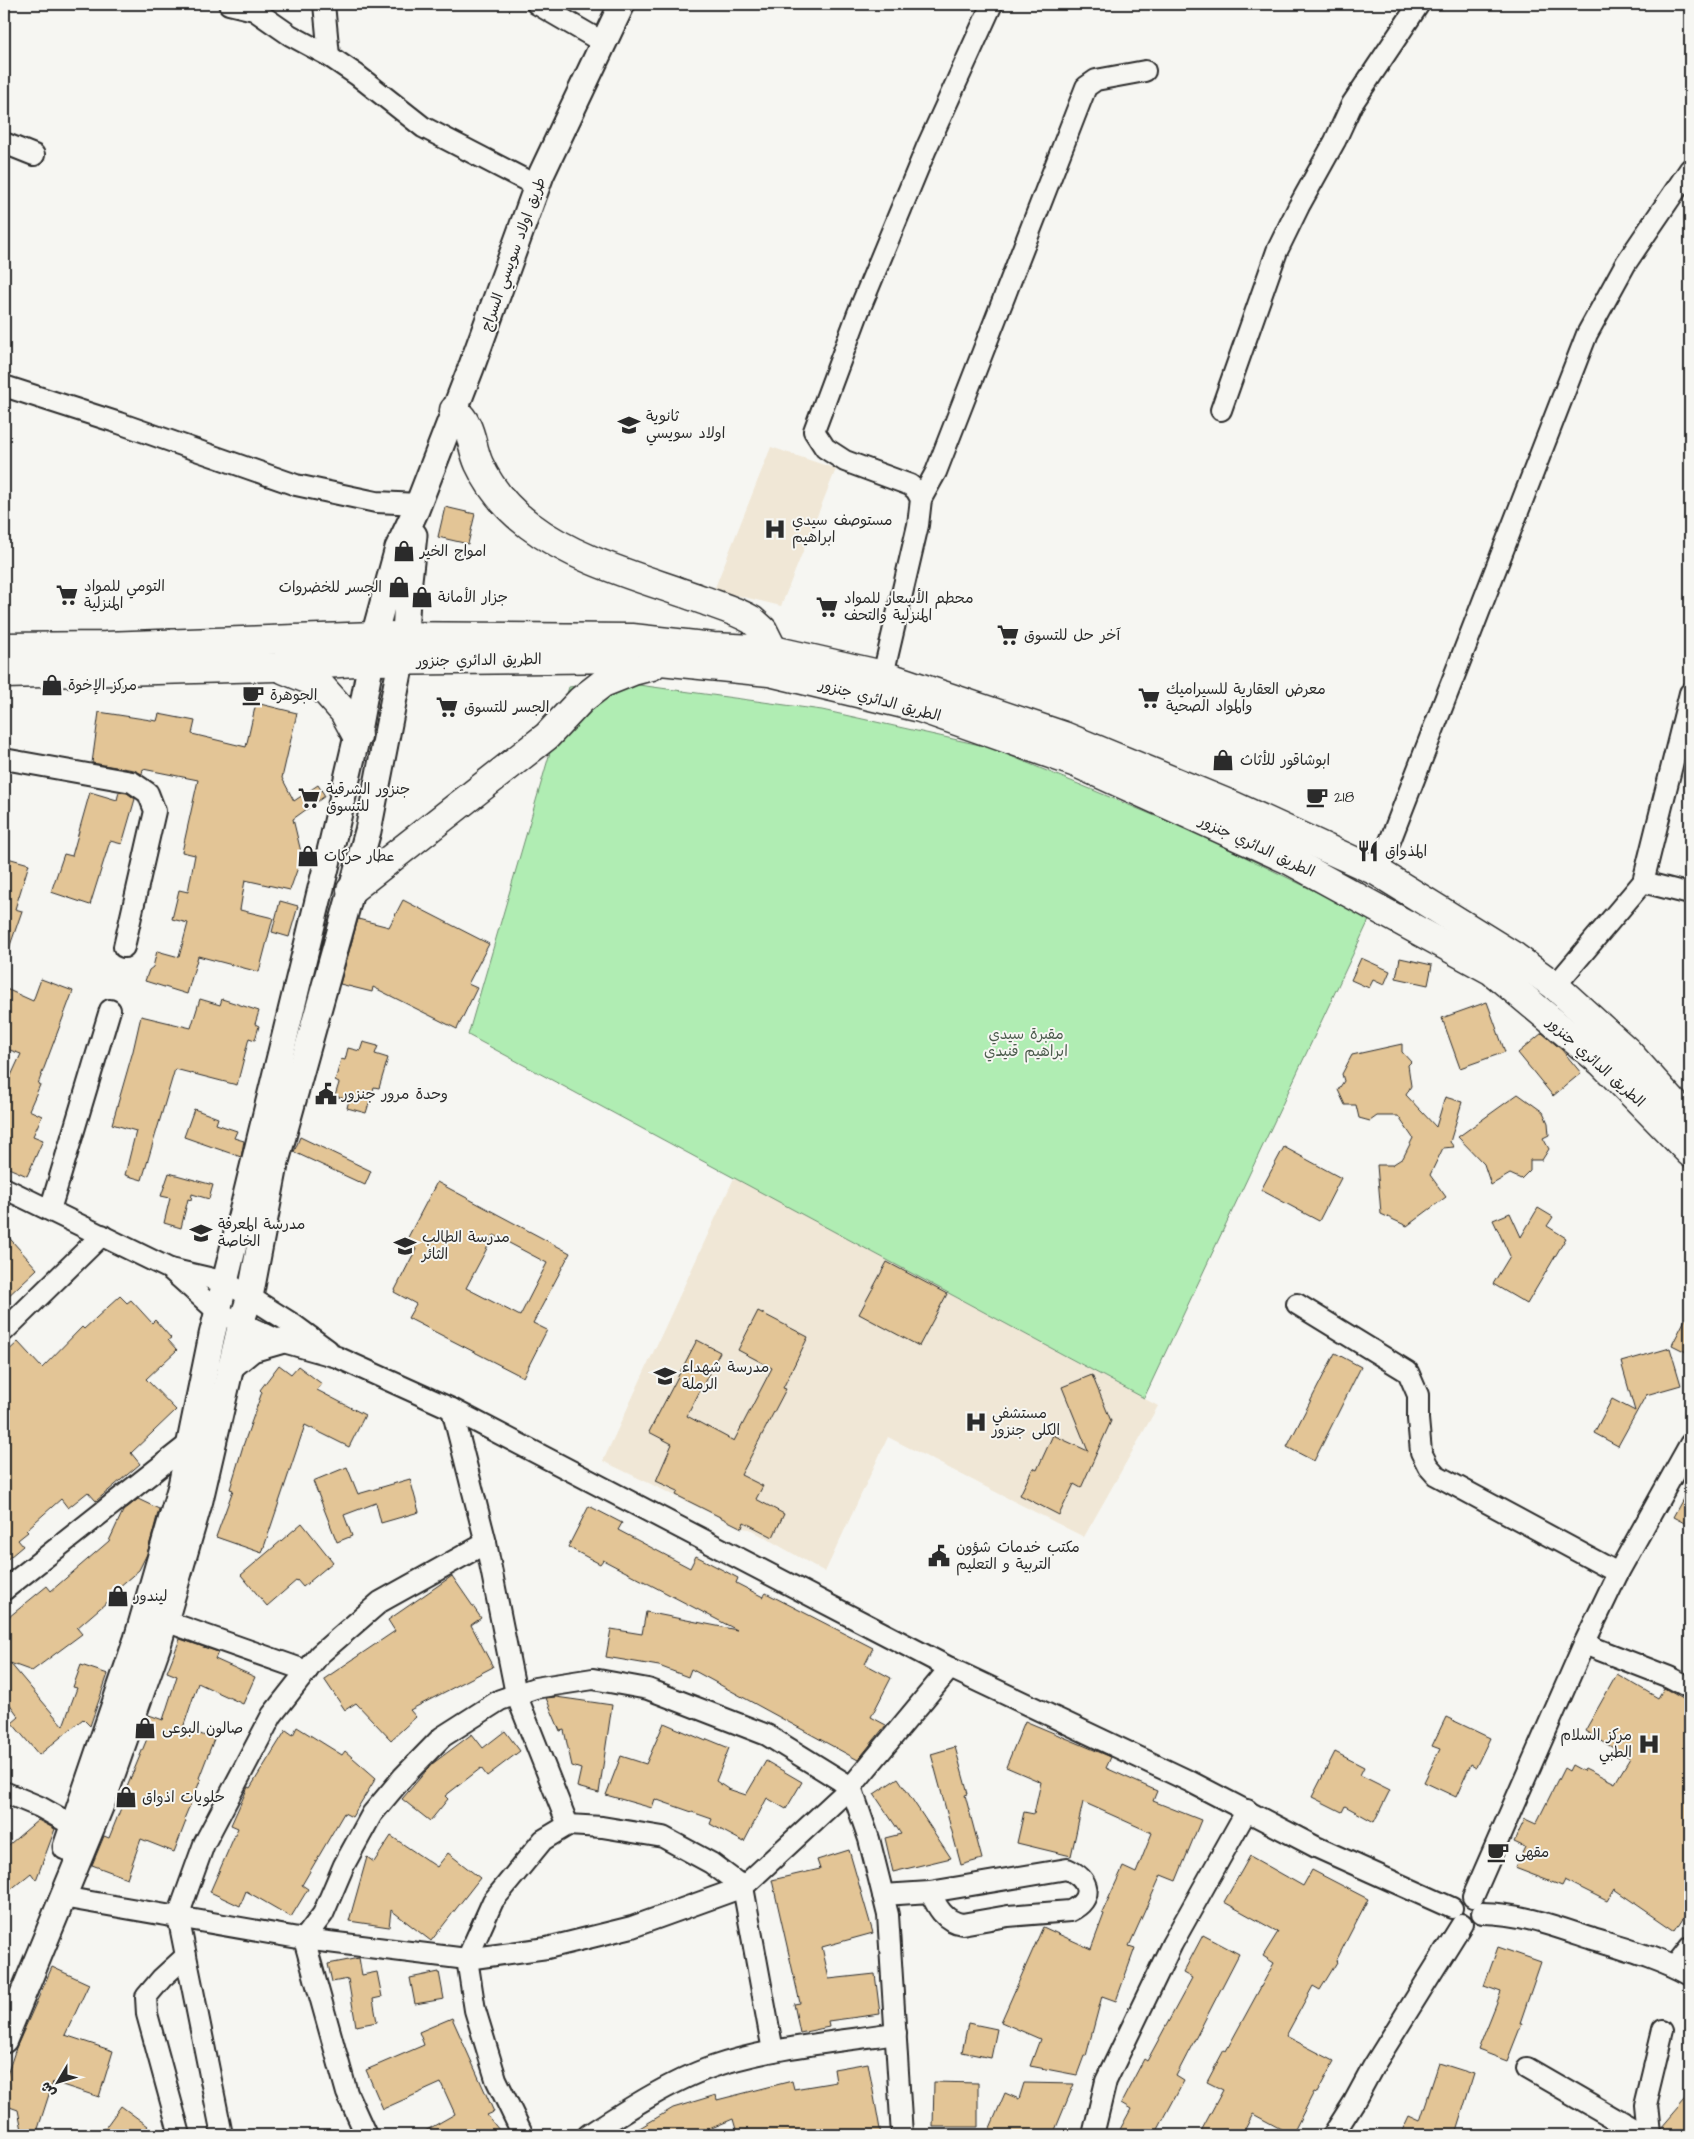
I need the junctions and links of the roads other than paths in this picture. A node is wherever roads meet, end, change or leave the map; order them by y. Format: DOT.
graph roads {
  1 [pos="229,4"];
  2 [pos="324,4"];
  3 [pos="537,4"];
  4 [pos="622,4"];
  5 [pos="992,4"];
  6 [pos="1419,4"];
  7 [pos="259,7"];
  8 [pos="604,42"];
  9 [pos="329,56"];
  10 [pos="1145,70"];
  11 [pos="4,143"];
  12 [pos="34,154"];
  13 [pos="1690,169"];
  14 [pos="537,186"];
  15 [pos="4,386"];
  16 [pos="454,410"];
  17 [pos="1221,410"];
  18 [pos="921,499"];
  19 [pos="418,507"];
  20 [pos="8,647"];
  21 [pos="372,649"];
  22 [pos="403,649"];
  23 [pos="771,661"];
  24 [pos="670,662"];
  25 [pos="276,667"];
  26 [pos="883,675"];
  27 [pos="5,679"];
  28 [pos="1690,693"];
  29 [pos="356,736"];
  30 [pos="4,759"];
  31 [pos="1378,872"];
  32 [pos="1643,882"];
  33 [pos="1690,894"];
  34 [pos="320,895"];
  35 [pos="349,897"];
  36 [pos="124,946"];
  37 [pos="1555,986"];
  38 [pos="110,1010"];
  39 [pos="1690,1121"];
  40 [pos="1690,1153"];
  41 [pos="4,1188"];
  42 [pos="50,1210"];
  43 [pos="102,1235"];
  44 [pos="170,1269"];
  45 [pos="226,1282"];
  46 [pos="250,1297"];
  47 [pos="1297,1304"];
  48 [pos="218,1312"];
  49 [pos="241,1323"];
  50 [pos="4,1331"];
  51 [pos="280,1341"];
  52 [pos="337,1357"];
  53 [pos="230,1367"];
  54 [pos="452,1409"];
  55 [pos="191,1442"];
  56 [pos="1690,1444"];
  57 [pos="486,1543"];
  58 [pos="1618,1573"];
  59 [pos="4,1590"];
  60 [pos="165,1621"];
  61 [pos="1584,1644"];
  62 [pos="950,1668"];
  63 [pos="307,1671"];
  64 [pos="1690,1688"];
  65 [pos="516,1694"];
  66 [pos="851,1787"];
  67 [pos="4,1792"];
  68 [pos="1246,1810"];
  69 [pos="568,1825"];
  70 [pos="74,1826"];
  71 [pos="743,1887"];
  72 [pos="930,1892"];
  73 [pos="883,1895"];
  74 [pos="62,1897"];
  75 [pos="1477,1905"];
  76 [pos="178,1916"];
  77 [pos="1457,1916"];
  78 [pos="304,1940"];
  79 [pos="1690,1946"];
  80 [pos="186,1956"];
  81 [pos="467,1958"];
  82 [pos="1682,1970"];
  83 [pos="4,1997"];
  84 [pos="1663,2030"];
  85 [pos="896,2033"];
  86 [pos="4,2040"];
  87 [pos="773,2051"];
  88 [pos="1527,2068"];
  89 [pos="180,2135"];
  90 [pos="222,2135"];
  91 [pos="366,2135"];
  92 [pos="523,2135"];
  93 [pos="588,2135"];
  94 [pos="902,2135"];
  95 [pos="1093,2135"];
  96 [pos="1333,2135"];
  97 [pos="1643,2135"];
  98 [pos="1648,2135"];
  1 -- 7 [label="street"];
  2 -- 9 [label="street"];
  3 -- 8 [label="street"];
  4 -- 8 [label="street, طريق اولاد سويسي السراج"];
  5 -- 18 [label="street"];
  6 -- 17 [label="street"];
  7 -- 9 [label="street"];
  8 -- 14 [label="street, طريق اولاد سويسي السراج"];
  9 -- 14 [label="street"];
  10 -- 18 [label="street"];
  11 -- 12 [label="street"];
  13 -- 31 [label="street"];
  14 -- 16 [label="street, طريق اولاد سويسي السراج"];
  15 -- 19 [label="street"];
  16 -- 19 [label="street, طريق اولاد سويسي السراج"];
  16 -- 23 [label="main road"];
  18 -- 26 [label="street"];
  19 -- 21 [label="street"];
  19 -- 22 [label="street"];
  20 -- 21 [label="main road, الطريق الدائري جنزور"];
  20 -- 27 [label="street"];
  21 -- 22 [label="main road, الطريق الدائري جنزور"];
  21 -- 25 [label="main road, الطريق الدائري جنزور"];
  21 -- 29 [label="street"];
  22 -- 23 [label="main road, الطريق الدائري جنزور"];
  22 -- 24 [label="main road, الطريق الدائري جنزور"];
  22 -- 35 [label="street"];
  23 -- 24 [label="main road, الطريق الدائري جنزور"];
  23 -- 26 [label="main road, الطريق الدائري جنزور"];
  23 -- 40 [label="main road, الطريق الدائري جنزور"];
  24 -- 35 [label="main road"];
  25 -- 27 [label="main road, الطريق الدائري جنزور"];
  25 -- 29 [label="main road"];
  26 -- 31 [label="main road, الطريق الدائري جنزور"];
  28 -- 32 [label="street"];
  29 -- 34 [label="street"];
  30 -- 36 [label="street"];
  31 -- 37 [label="main road, الطريق الدائري جنزور"];
  32 -- 33 [label="street"];
  32 -- 37 [label="street"];
  34 -- 35 [label="street"];
  34 -- 45 [label="street"];
  35 -- 46 [label="street"];
  37 -- 39 [label="main road, الطريق الدائري جنزور"];
  38 -- 42 [label="street"];
  41 -- 42 [label="street"];
  42 -- 43 [label="street"];
  43 -- 44 [label="street"];
  43 -- 50 [label="street"];
  44 -- 45 [label="street"];
  44 -- 48 [label="street"];
  45 -- 46 [label="street"];
  45 -- 48 [label="street"];
  46 -- 49 [label="street"];
  46 -- 52 [label="street"];
  47 -- 58 [label="street"];
  48 -- 49 [label="street"];
  48 -- 55 [label="street"];
  49 -- 51 [label="street"];
  49 -- 53 [label="street"];
  51 -- 52 [label="street"];
  51 -- 53 [label="street"];
  52 -- 54 [label="street"];
  53 -- 60 [label="street"];
  54 -- 57 [label="street"];
  54 -- 62 [label="street"];
  55 -- 59 [label="street"];
  55 -- 70 [label="street"];
  56 -- 58 [label="street"];
  57 -- 63 [label="street"];
  57 -- 65 [label="street"];
  58 -- 61 [label="street"];
  60 -- 63 [label="street"];
  60 -- 74 [label="street"];
  61 -- 64 [label="street"];
  61 -- 75 [label="street"];
  62 -- 66 [label="street"];
  62 -- 68 [label="street"];
  63 -- 76 [label="street"];
  65 -- 66 [label="street"];
  65 -- 69 [label="street"];
  65 -- 78 [label="street"];
  66 -- 71 [label="street"];
  66 -- 73 [label="street"];
  67 -- 70 [label="street"];
  68 -- 77 [label="street"];
  68 -- 95 [label="street"];
  69 -- 71 [label="street"];
  69 -- 81 [label="street"];
  70 -- 83 [label="street"];
  71 -- 81 [label="street"];
  71 -- 87 [label="street"];
  72 -- 72 [label="street"];
  72 -- 73 [label="street"];
  73 -- 85 [label="street"];
  74 -- 76 [label="street"];
  74 -- 86 [label="street"];
  75 -- 77 [label="street"];
  75 -- 77 [label="street"];
  75 -- 82 [label="street"];
  76 -- 78 [label="street"];
  76 -- 80 [label="street"];
  77 -- 96 [label="street"];
  78 -- 81 [label="street"];
  78 -- 91 [label="street"];
  79 -- 82 [label="street"];
  80 -- 89 [label="street"];
  80 -- 90 [label="street"];
  81 -- 92 [label="street"];
  84 -- 98 [label="street"];
  85 -- 87 [label="street"];
  85 -- 94 [label="street"];
  87 -- 93 [label="street"];
  88 -- 97 [label="street"];
}
